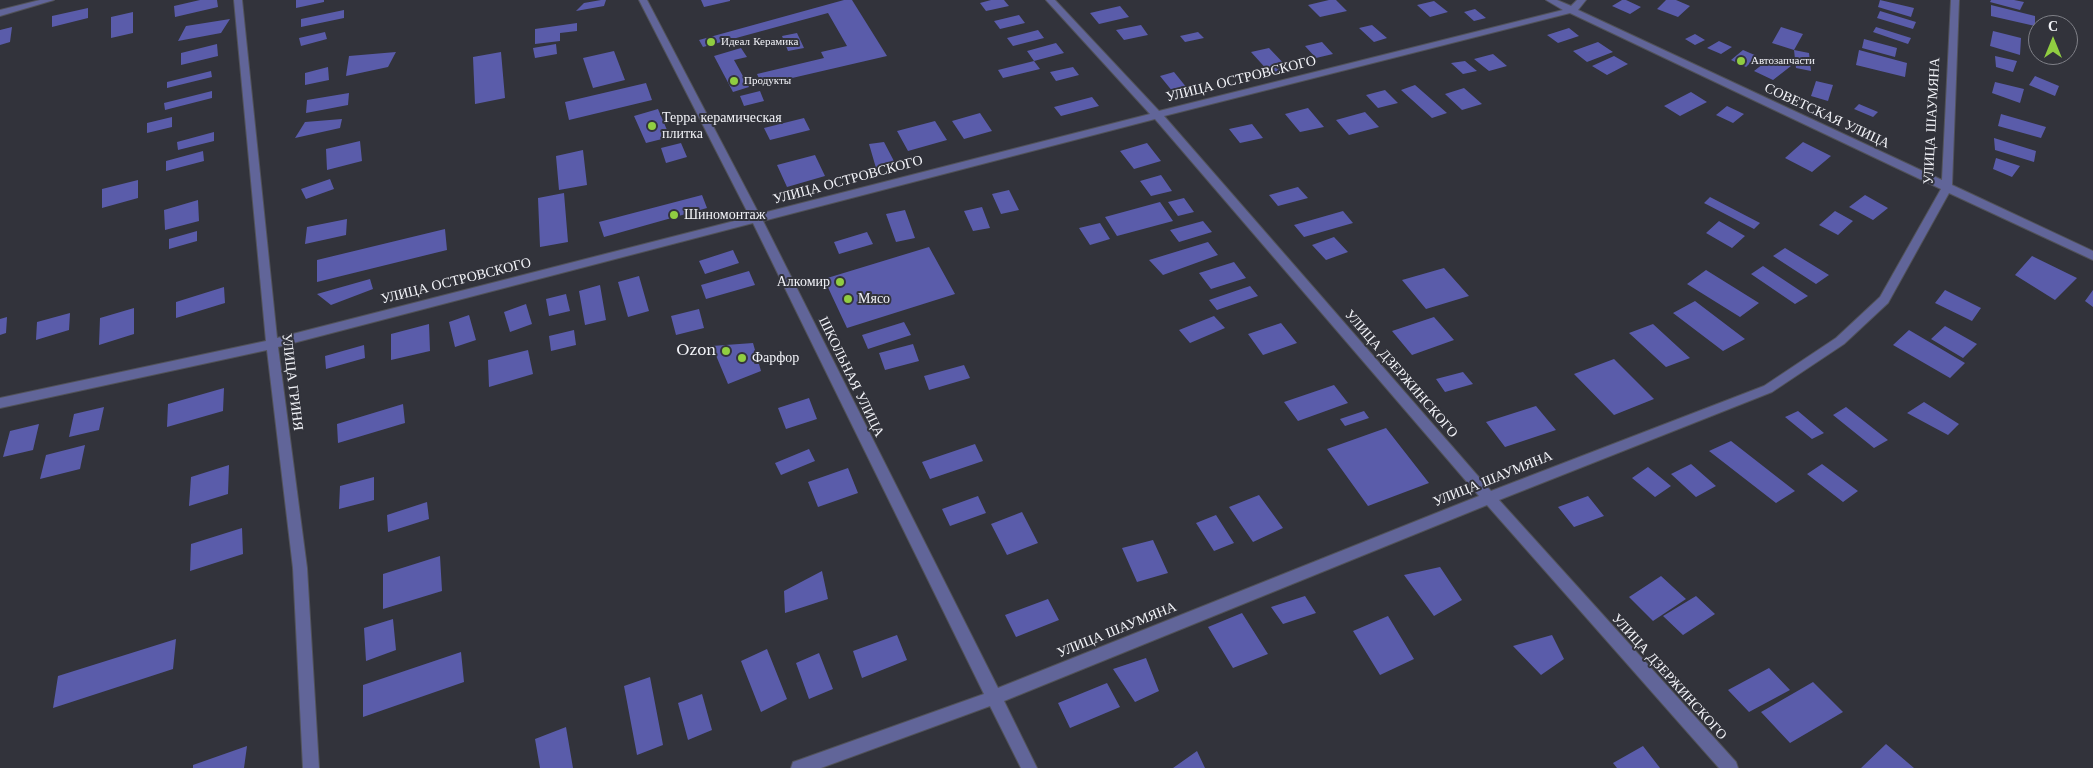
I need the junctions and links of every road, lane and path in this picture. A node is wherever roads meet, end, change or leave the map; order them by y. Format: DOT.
graph roads {
  1 [pos="50,0"];
  2 [pos="238,0"];
  3 [pos="644,0"];
  4 [pos="1050,0"];
  5 [pos="1550,0"];
  6 [pos="1582,0"];
  7 [pos="1955,0"];
  8 [pos="1572,10"];
  9 [pos="0,13"];
  10 [pos="1156,115"];
  11 [pos="1947,187"];
  12 [pos="757,220"];
  13 [pos="2093,256"];
  14 [pos="272,344"];
  15 [pos="0,403"];
  16 [pos="1489,498"];
  17 [pos="992,698"];
  18 [pos="311,768"];
  19 [pos="798,768"];
  20 [pos="1029,768"];
  21 [pos="1730,768"];
  1 -- 9 [label="street"];
  2 -- 14 [label="street, УЛИЦА ГРИНЯ"];
  3 -- 12 [label="street, ШКОЛЬНАЯ УЛИЦА"];
  4 -- 10 [label="street, УЛИЦА ДЗЕРЖИНСКОГО"];
  5 -- 8 [label="street, СОВЕТСКАЯ УЛИЦА"];
  6 -- 8 [label="street"];
  7 -- 11 [label="street, УЛИЦА ШАУМЯНА"];
  8 -- 10 [label="street, УЛИЦА ОСТРОВСКОГО"];
  8 -- 11 [label="street, СОВЕТСКАЯ УЛИЦА"];
  10 -- 12 [label="street, УЛИЦА ОСТРОВСКОГО"];
  10 -- 16 [label="street, УЛИЦА ДЗЕРЖИНСКОГО"];
  11 -- 13 [label="street, СОВЕТСКАЯ УЛИЦА"];
  11 -- 16 [label="street, УЛИЦА ШАУМЯНА"];
  12 -- 14 [label="street, УЛИЦА ОСТРОВСКОГО"];
  12 -- 17 [label="street, ШКОЛЬНАЯ УЛИЦА"];
  14 -- 15 [label="street, УЛИЦА ОСТРОВСКОГО"];
  14 -- 18 [label="street, УЛИЦА ГРИНЯ"];
  16 -- 17 [label="street, УЛИЦА ШАУМЯНА"];
  16 -- 21 [label="street, УЛИЦА ДЗЕРЖИНСКОГО"];
  17 -- 19 [label="street, УЛИЦА ШАУМЯНА"];
  17 -- 20 [label="street, ШКОЛЬНАЯ УЛИЦА"];
}
